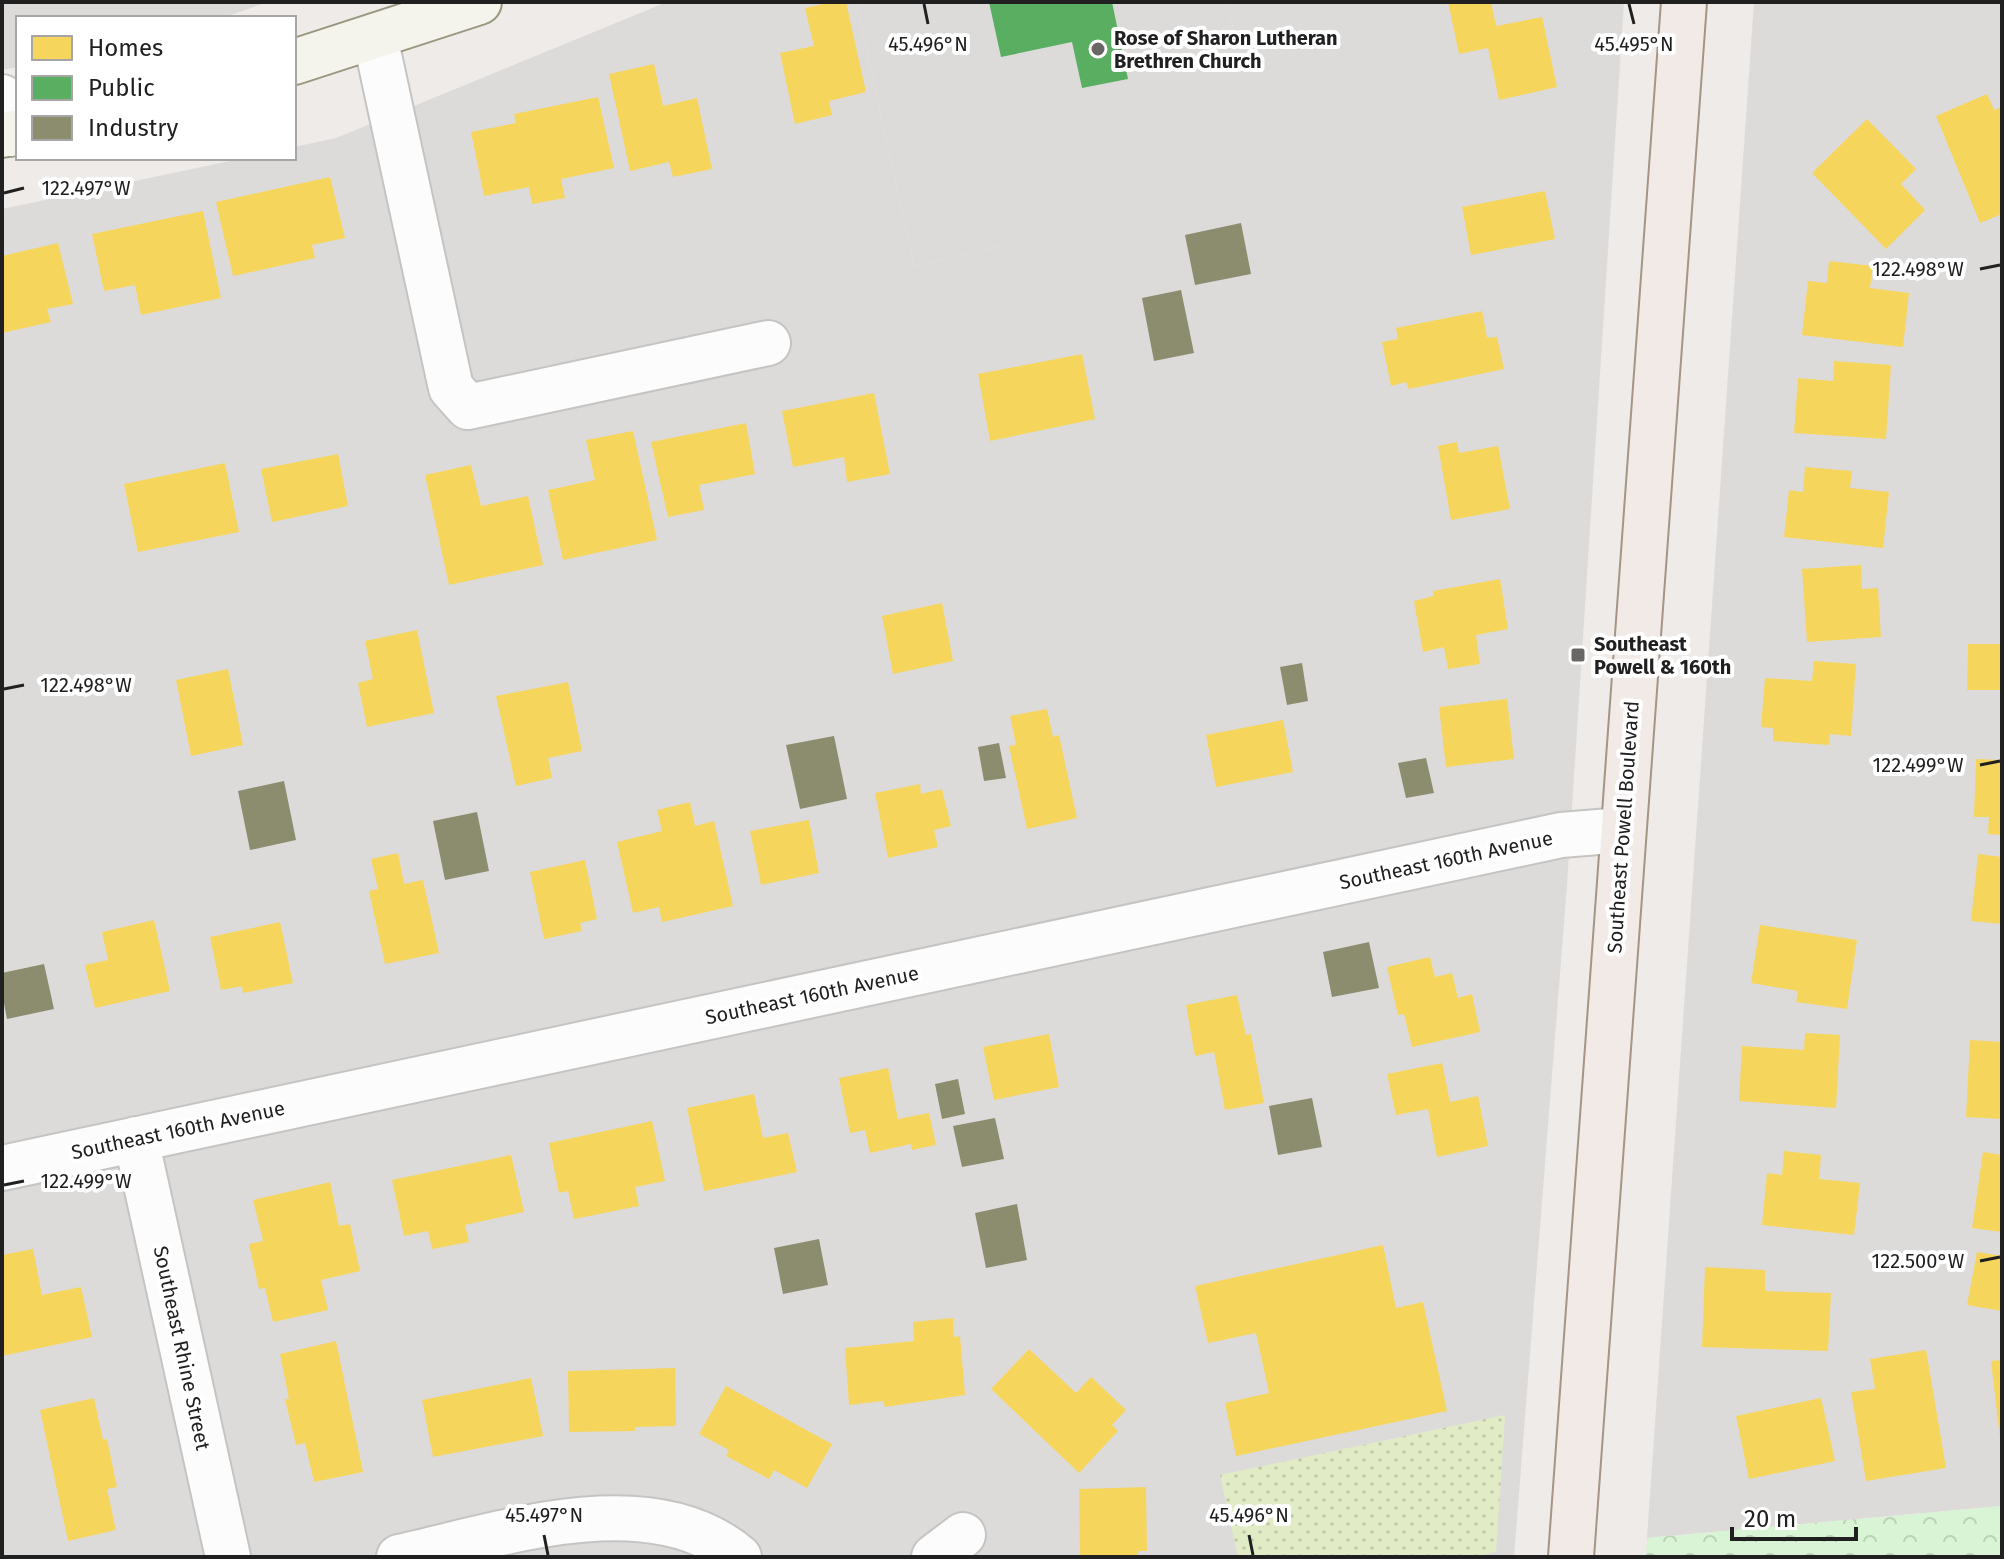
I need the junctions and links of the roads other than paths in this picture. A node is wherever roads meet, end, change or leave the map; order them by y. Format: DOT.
graph roads {
  1 [pos="479,2"];
  2 [pos="1684,2"];
  3 [pos="375,37"];
  4 [pos="296,61"];
  5 [pos="768,343"];
  6 [pos="1623,830"];
  7 [pos="136,1139"];
  8 [pos="2,1168"];
  9 [pos="228,1557"];
  10 [pos="399,1557"];
  11 [pos="739,1557"];
  12 [pos="1571,1557"];
  1 -- 3 [label="main road"];
  2 -- 6 [label="main road, Southeast Powell Boulevard"];
  3 -- 4 [label="main road"];
  3 -- 5 [label="street"];
  6 -- 7 [label="street, Southeast 160th Avenue"];
  6 -- 12 [label="main road, Southeast Powell Boulevard"];
  7 -- 8 [label="street, Southeast 160th Avenue"];
  7 -- 9 [label="street, Southeast Rhine Street"];
  10 -- 11 [label="street"];
}
